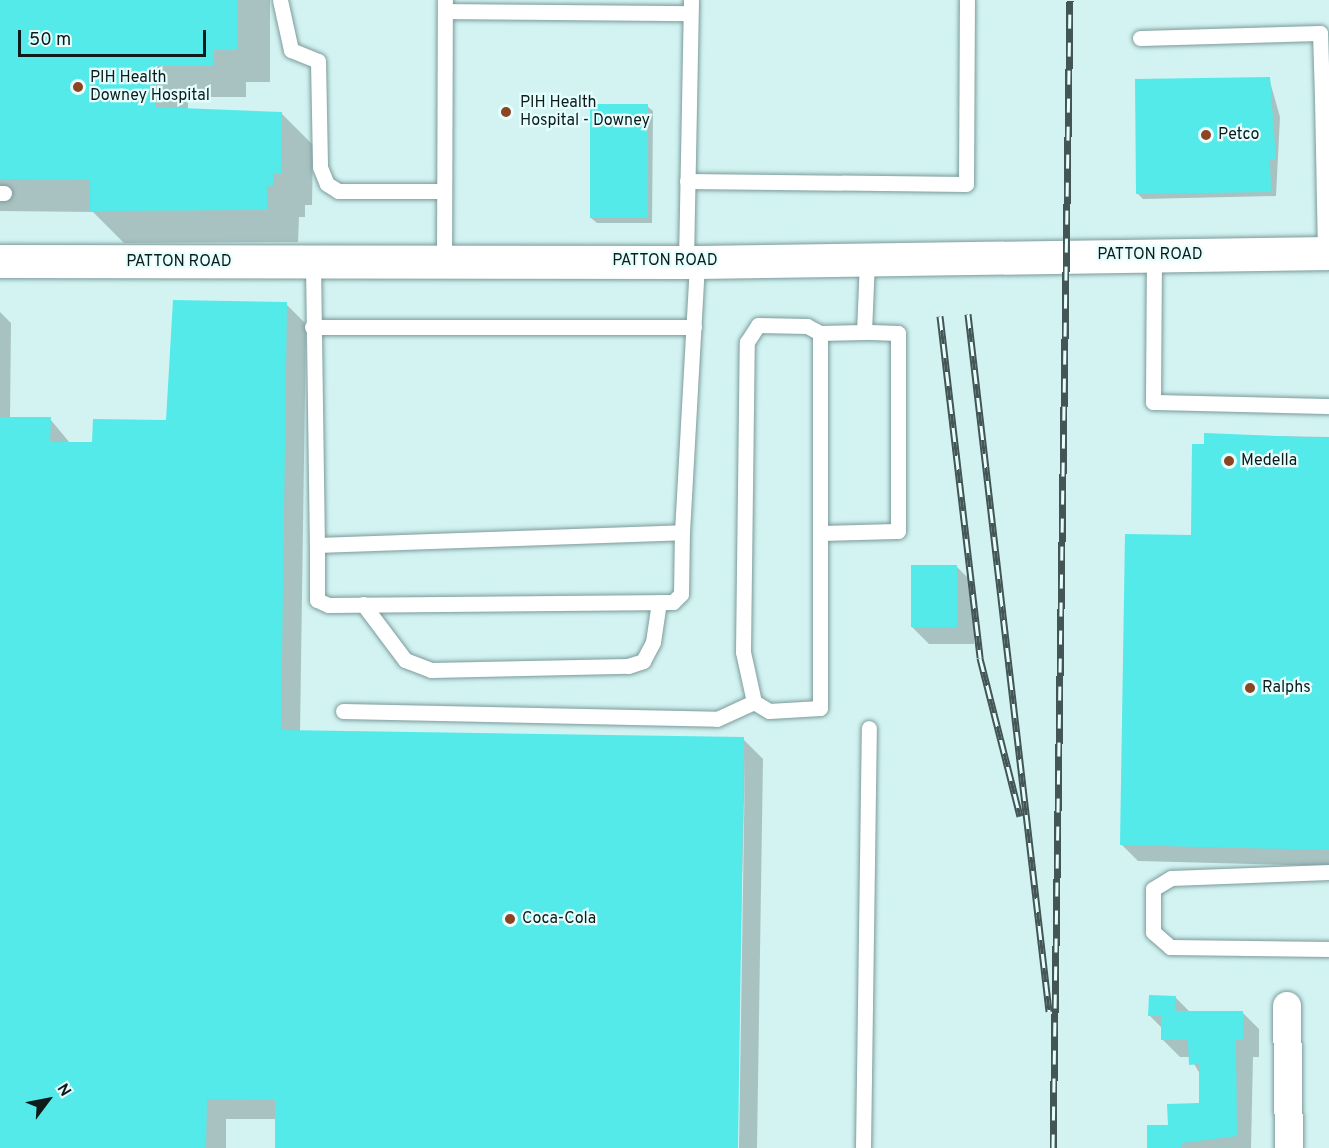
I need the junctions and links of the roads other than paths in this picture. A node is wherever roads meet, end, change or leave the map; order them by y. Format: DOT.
graph roads {
  1 [pos="280,0"];
  2 [pos="967,0"];
  3 [pos="445,6"];
  4 [pos="691,7"];
  5 [pos="1140,38"];
  6 [pos="1325,98"];
  7 [pos="687,181"];
  8 [pos="444,191"];
  9 [pos="1327,253"];
  10 [pos="1154,255"];
  11 [pos="867,258"];
  12 [pos="0,261"];
  13 [pos="444,261"];
  14 [pos="691,262"];
  15 [pos="313,263"];
  16 [pos="312,327"];
  17 [pos="694,327"];
  18 [pos="864,332"];
  19 [pos="820,333"];
  20 [pos="1329,406"];
  21 [pos="682,532"];
  22 [pos="820,534"];
  23 [pos="317,545"];
  24 [pos="659,602"];
  25 [pos="363,604"];
  26 [pos="754,702"];
  27 [pos="343,711"];
  28 [pos="869,728"];
  29 [pos="1329,872"];
  30 [pos="1329,949"];
  31 [pos="1287,1006"];
  32 [pos="863,1148"];
  33 [pos="1289,1148"];
  1 -- 8 [label="lane"];
  2 -- 7 [label="lane"];
  3 -- 4 [label="lane"];
  3 -- 8 [label="lane"];
  4 -- 7 [label="lane"];
  5 -- 6 [label="lane"];
  6 -- 9 [label="lane"];
  7 -- 14 [label="lane"];
  8 -- 13 [label="lane"];
  9 -- 10 [label="street, PATTON ROAD"];
  10 -- 11 [label="street, PATTON ROAD"];
  10 -- 20 [label="lane"];
  11 -- 14 [label="street, PATTON ROAD"];
  11 -- 18 [label="lane"];
  12 -- 15 [label="street, PATTON ROAD"];
  13 -- 14 [label="street, PATTON ROAD"];
  13 -- 15 [label="street, PATTON ROAD"];
  14 -- 17 [label="lane"];
  15 -- 16 [label="lane"];
  16 -- 17 [label="lane"];
  16 -- 23 [label="lane"];
  17 -- 21 [label="lane"];
  18 -- 19 [label="lane"];
  18 -- 22 [label="lane"];
  19 -- 22 [label="lane"];
  19 -- 26 [label="lane"];
  21 -- 23 [label="lane"];
  21 -- 24 [label="lane"];
  22 -- 26 [label="lane"];
  23 -- 25 [label="lane"];
  24 -- 25 [label="lane"];
  24 -- 25 [label="lane"];
  26 -- 27 [label="lane"];
  28 -- 32 [label="lane"];
  29 -- 30 [label="lane"];
  31 -- 33 [label="street"];
}
